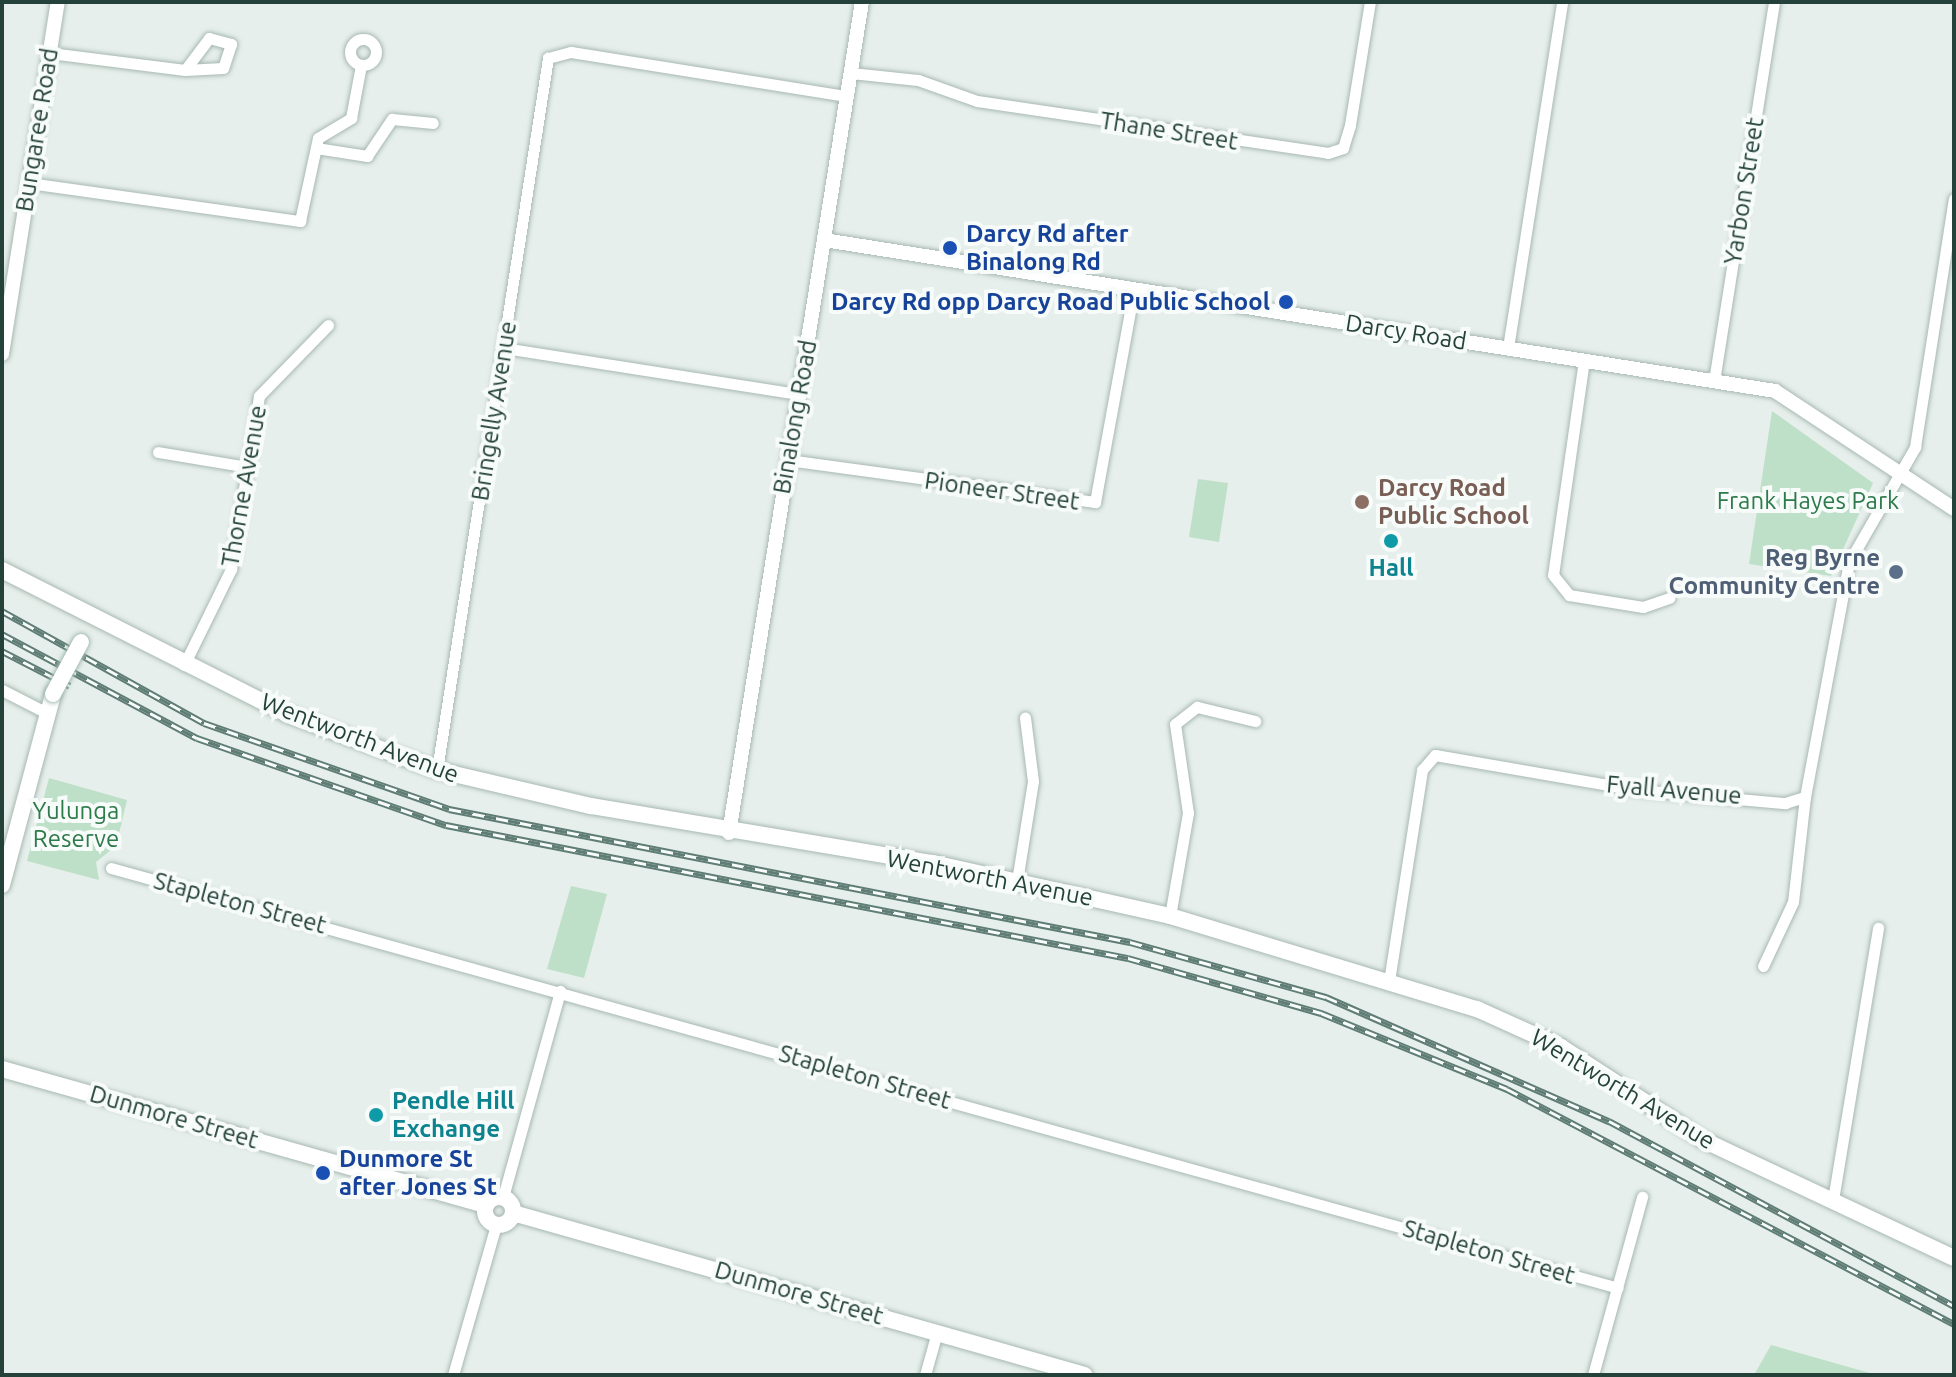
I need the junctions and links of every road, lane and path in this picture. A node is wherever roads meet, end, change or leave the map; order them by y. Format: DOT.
graph roads {
  1 [pos="58,2"];
  2 [pos="862,2"];
  3 [pos="1370,2"];
  4 [pos="1562,2"];
  5 [pos="1774,2"];
  6 [pos="50,53"];
  7 [pos="361,65"];
  8 [pos="185,70"];
  9 [pos="851,73"];
  10 [pos="847,96"];
  11 [pos="433,123"];
  12 [pos="316,148"];
  13 [pos="29,183"];
  14 [pos="1954,199"];
  15 [pos="824,240"];
  16 [pos="1134,289"];
  17 [pos="328,325"];
  18 [pos="504,348"];
  19 [pos="1508,348"];
  20 [pos="2,354"];
  21 [pos="1584,360"];
  22 [pos="1714,381"];
  23 [pos="799,394"];
  24 [pos="158,452"];
  25 [pos="788,460"];
  26 [pos="248,467"];
  27 [pos="1903,475"];
  28 [pos="1954,509"];
  29 [pos="2,570"];
  30 [pos="1669,598"];
  31 [pos="93,621"];
  32 [pos="184,665"];
  33 [pos="2,690"];
  34 [pos="47,713"];
  35 [pos="1025,718"];
  36 [pos="1255,721"];
  37 [pos="437,770"];
  38 [pos="1805,797"];
  39 [pos="729,833"];
  40 [pos="8,836"];
  41 [pos="111,868"];
  42 [pos="1017,881"];
  43 [pos="2,885"];
  44 [pos="1170,916"];
  45 [pos="1878,928"];
  46 [pos="1763,966"];
  47 [pos="1389,981"];
  48 [pos="560,991"];
  49 [pos="2,1069"];
  50 [pos="503,1197"];
  51 [pos="1642,1197"];
  52 [pos="1833,1200"];
  53 [pos="485,1205"];
  54 [pos="513,1213"];
  55 [pos="496,1225"];
  56 [pos="1954,1258"];
  57 [pos="1618,1288"];
  58 [pos="937,1332"];
  59 [pos="453,1375"];
  60 [pos="925,1375"];
  61 [pos="1085,1375"];
  62 [pos="1593,1375"];
  1 -- 6 [label="street, Bungaree Road"];
  2 -- 9 [label="street, Binalong Road"];
  3 -- 9 [label="street, Thane Street"];
  4 -- 19 [label="street"];
  5 -- 22 [label="street, Yarbon Street"];
  6 -- 8 [label="street"];
  6 -- 13 [label="street, Bungaree Road"];
  7 -- 12 [label="street"];
  9 -- 10 [label="street, Binalong Road"];
  10 -- 15 [label="street, Binalong Road"];
  10 -- 18 [label="street, Bringelly Avenue"];
  11 -- 12 [label="street"];
  12 -- 13 [label="street"];
  13 -- 20 [label="street, Bungaree Road"];
  14 -- 27 [label="street"];
  15 -- 16 [label="street, Darcy Road"];
  15 -- 23 [label="street, Binalong Road"];
  16 -- 19 [label="street, Darcy Road"];
  16 -- 25 [label="street, Pioneer Street"];
  17 -- 26 [label="street, Thorne Avenue"];
  18 -- 23 [label="street"];
  18 -- 37 [label="street, Bringelly Avenue"];
  19 -- 21 [label="street, Darcy Road"];
  21 -- 22 [label="street, Darcy Road"];
  21 -- 30 [label="street"];
  22 -- 27 [label="street, Darcy Road"];
  23 -- 25 [label="street, Binalong Road"];
  24 -- 26 [label="street"];
  25 -- 39 [label="street, Binalong Road"];
  26 -- 32 [label="street, Thorne Avenue"];
  27 -- 28 [label="street, Darcy Road"];
  27 -- 38 [label="street"];
  29 -- 31 [label="main road, Wentworth Avenue"];
  31 -- 32 [label="main road, Wentworth Avenue"];
  31 -- 34 [label="main road, bridge"];
  32 -- 37 [label="main road, Wentworth Avenue"];
  33 -- 34 [label="street"];
  34 -- 40 [label="main road"];
  35 -- 42 [label="street"];
  36 -- 44 [label="street"];
  37 -- 39 [label="main road, Wentworth Avenue"];
  38 -- 46 [label="street"];
  38 -- 47 [label="street, Fyall Avenue"];
  39 -- 42 [label="main road, Wentworth Avenue"];
  40 -- 43 [label="main road"];
  41 -- 48 [label="street, Stapleton Street"];
  42 -- 44 [label="main road, Wentworth Avenue"];
  44 -- 47 [label="main road, Wentworth Avenue"];
  45 -- 52 [label="street"];
  47 -- 52 [label="main road, Wentworth Avenue"];
  48 -- 50 [label="street"];
  48 -- 57 [label="street, Stapleton Street"];
  49 -- 53 [label="main road, Dunmore Street"];
  50 -- 53 [label="main road"];
  50 -- 54 [label="main road"];
  51 -- 57 [label="street"];
  52 -- 56 [label="main road, Wentworth Avenue"];
  53 -- 55 [label="main road"];
  54 -- 55 [label="main road"];
  54 -- 58 [label="main road, Dunmore Street"];
  55 -- 59 [label="street"];
  57 -- 62 [label="street"];
  58 -- 60 [label="street"];
  58 -- 61 [label="main road, Dunmore Street"];
}
